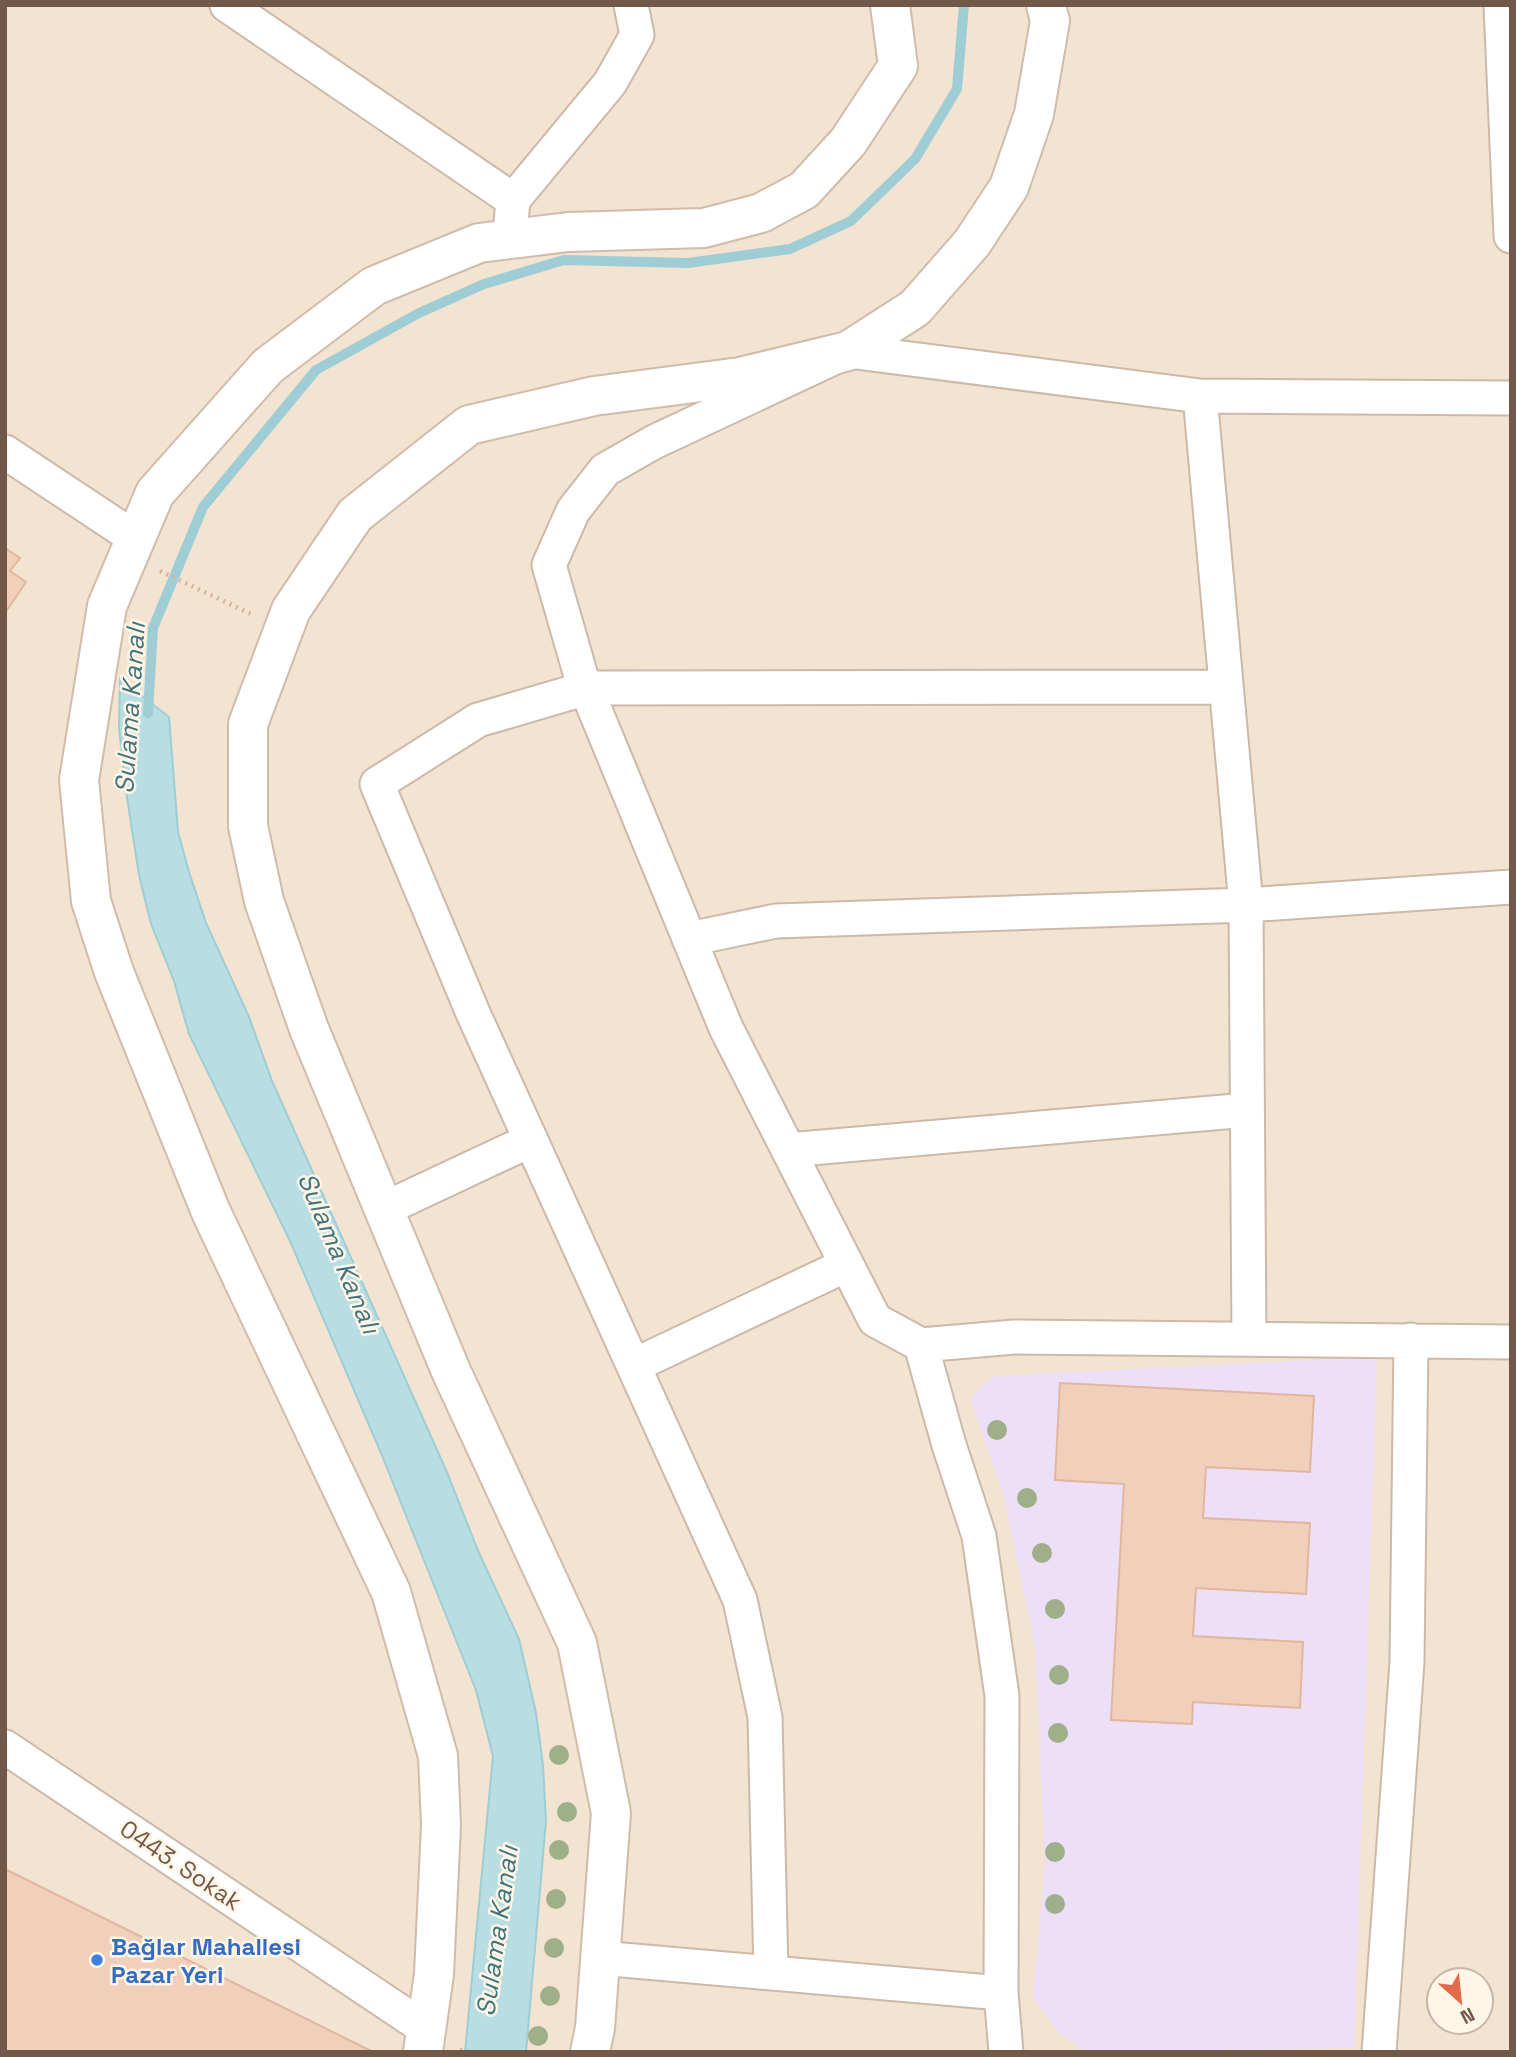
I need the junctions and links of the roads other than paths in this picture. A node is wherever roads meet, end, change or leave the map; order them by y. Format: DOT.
graph roads {
  1 [pos="227,5"];
  2 [pos="631,5"];
  3 [pos="890,5"];
  4 [pos="1046,5"];
  5 [pos="1501,5"];
  6 [pos="513,200"];
  7 [pos="1511,236"];
  8 [pos="510,239"];
  9 [pos="848,351"];
  10 [pos="1200,396"];
  11 [pos="1511,398"];
  12 [pos="5,452"];
  13 [pos="135,538"];
  14 [pos="1226,687"];
  15 [pos="587,688"];
  16 [pos="1511,887"];
  17 [pos="1246,905"];
  18 [pos="689,939"];
  19 [pos="1247,1110"];
  20 [pos="531,1140"];
  21 [pos="788,1150"];
  22 [pos="384,1209"];
  23 [pos="846,1265"];
  24 [pos="1249,1339"];
  25 [pos="1411,1340"];
  26 [pos="1511,1342"];
  27 [pos="921,1345"];
  28 [pos="635,1365"];
  29 [pos="5,1747"];
  30 [pos="600,1958"];
  31 [pos="771,1973"];
  32 [pos="1000,1993"];
  33 [pos="435,2044"];
  34 [pos="590,2052"];
  35 [pos="1006,2052"];
  36 [pos="1379,2052"];
  1 -- 6 [label="street"];
  2 -- 6 [label="street"];
  3 -- 8 [label="street"];
  4 -- 9 [label="street"];
  5 -- 7 [label="street"];
  6 -- 8 [label="street"];
  8 -- 13 [label="street"];
  9 -- 10 [label="street"];
  9 -- 15 [label="street"];
  9 -- 22 [label="street"];
  10 -- 11 [label="street"];
  10 -- 14 [label="street"];
  12 -- 13 [label="street"];
  13 -- 33 [label="street"];
  14 -- 15 [label="street"];
  14 -- 17 [label="street"];
  15 -- 18 [label="street"];
  15 -- 20 [label="street"];
  16 -- 17 [label="street"];
  17 -- 18 [label="street"];
  17 -- 19 [label="street"];
  18 -- 21 [label="street"];
  19 -- 21 [label="street"];
  19 -- 24 [label="street"];
  20 -- 22 [label="street"];
  20 -- 28 [label="street"];
  21 -- 23 [label="street"];
  22 -- 30 [label="street"];
  23 -- 27 [label="street"];
  23 -- 28 [label="street"];
  24 -- 25 [label="street"];
  24 -- 27 [label="street"];
  25 -- 26 [label="street"];
  25 -- 36 [label="street"];
  27 -- 32 [label="street"];
  28 -- 31 [label="street"];
  29 -- 33 [label="street, 0443. Sokak"];
  30 -- 31 [label="street"];
  30 -- 34 [label="street"];
  31 -- 32 [label="street"];
  32 -- 35 [label="street"];
}
